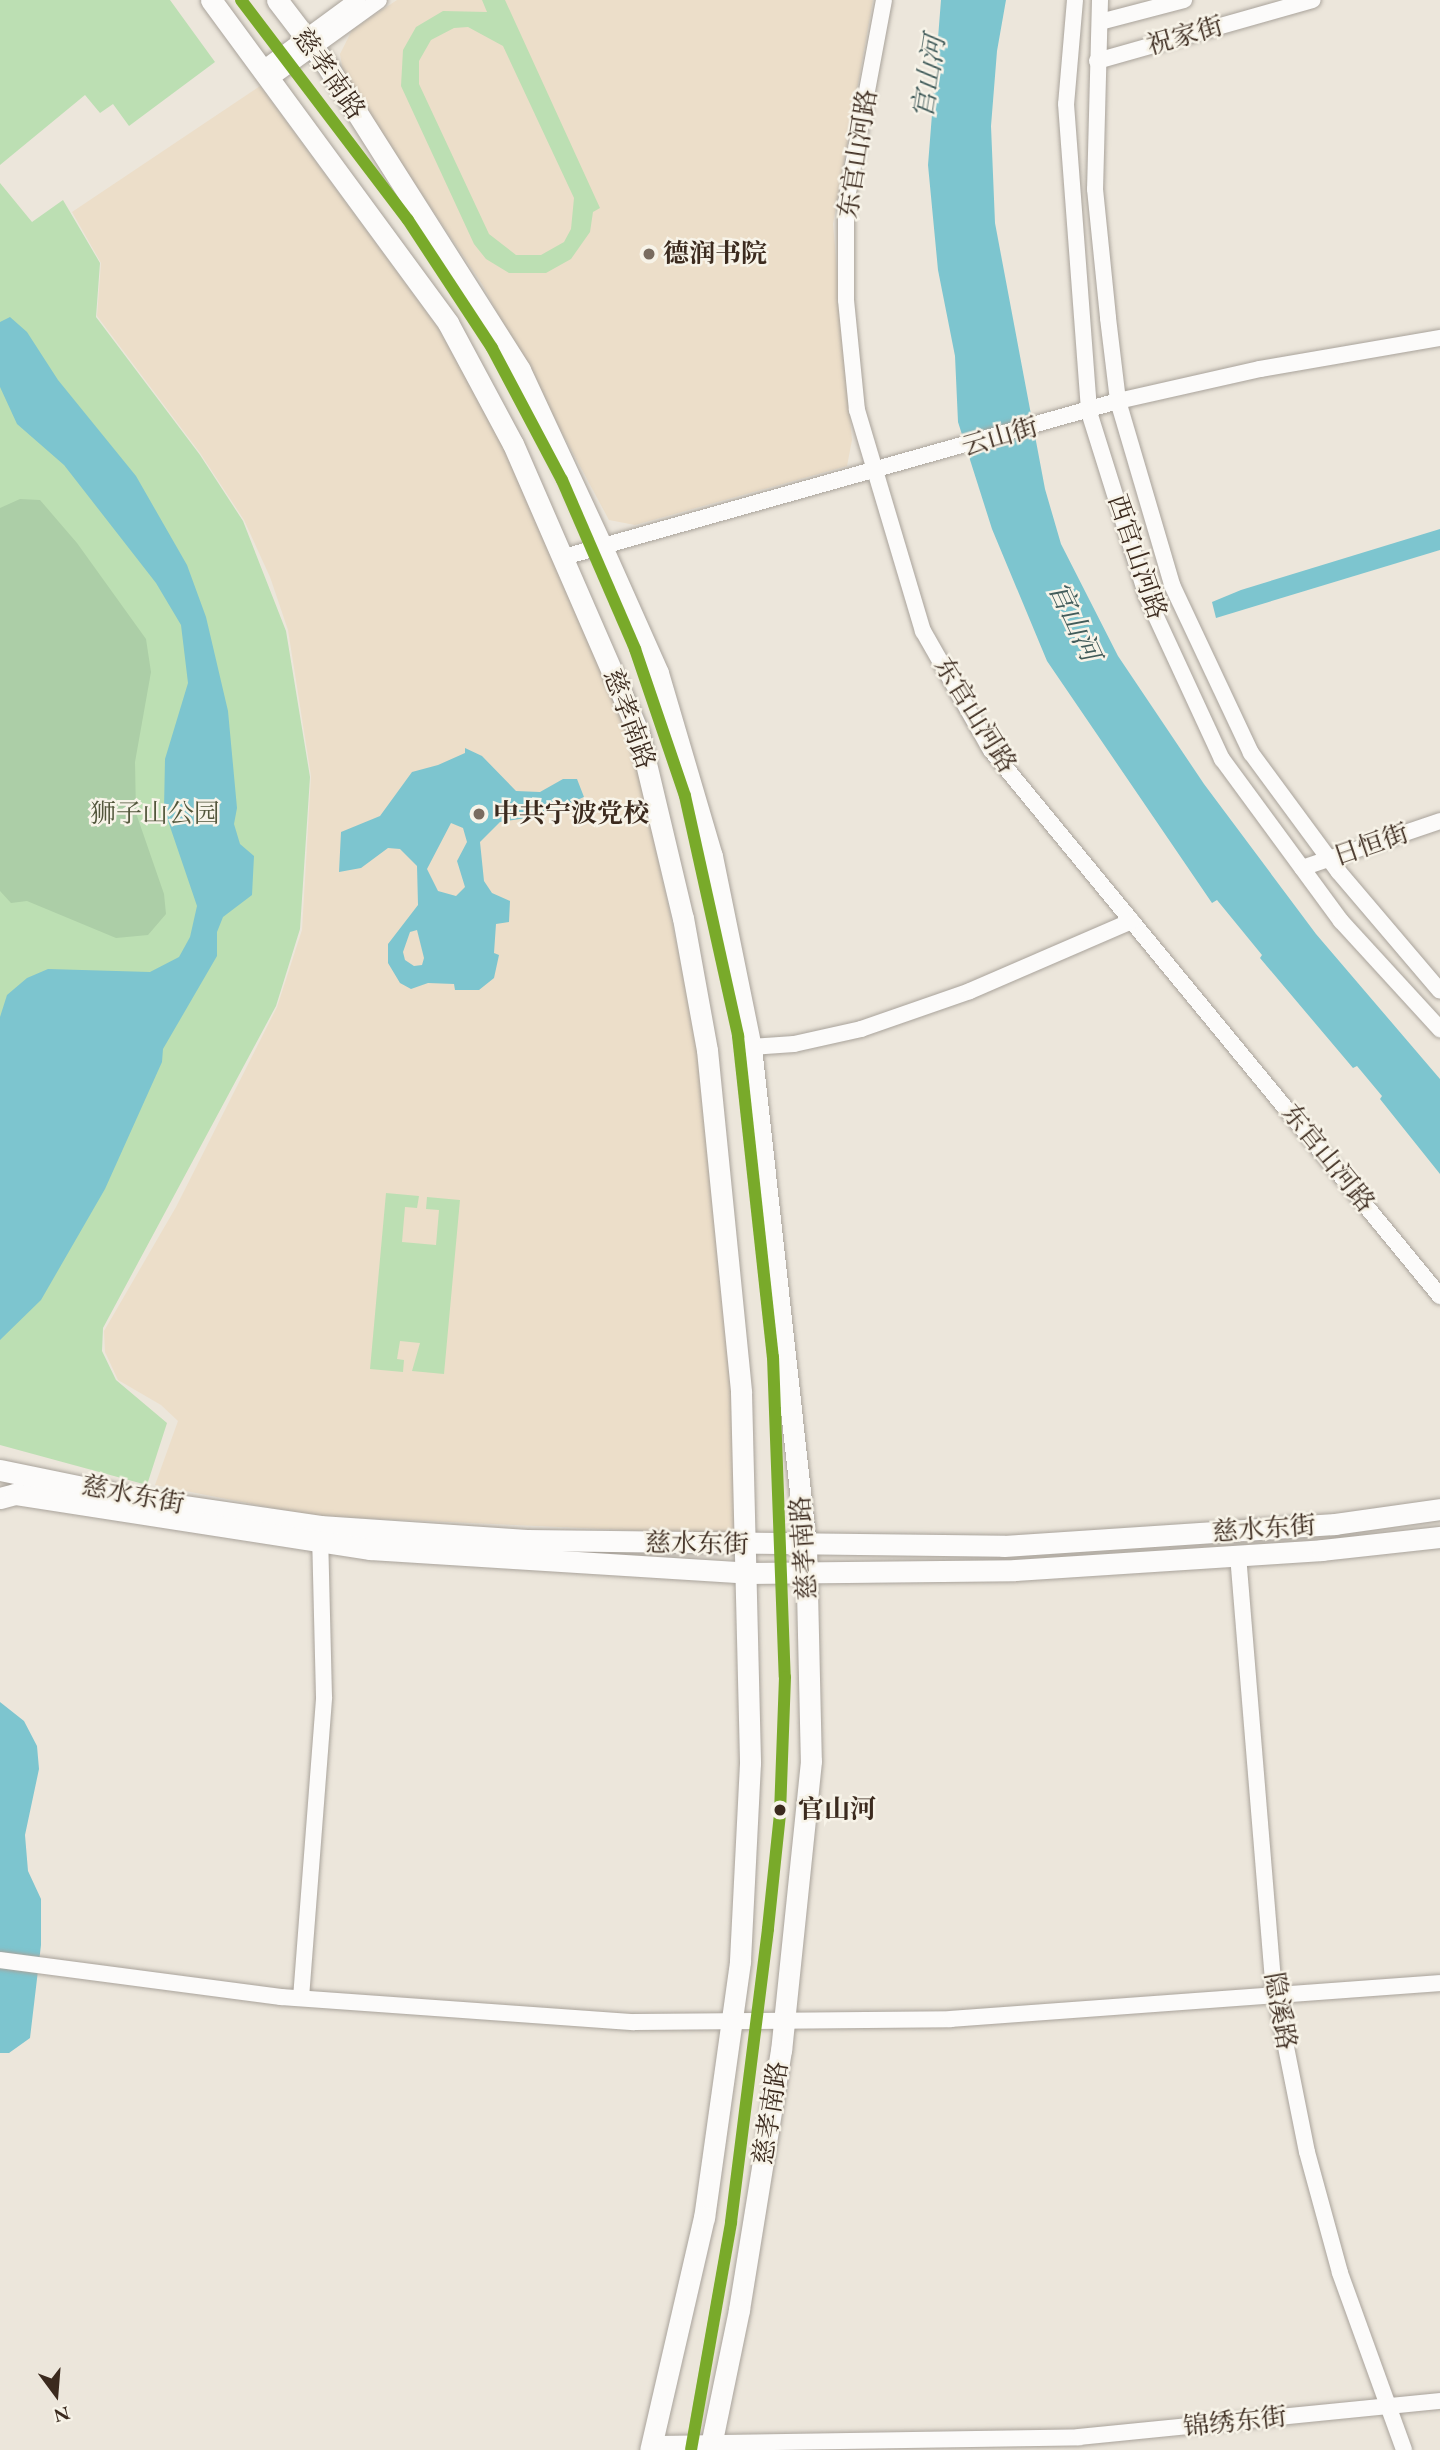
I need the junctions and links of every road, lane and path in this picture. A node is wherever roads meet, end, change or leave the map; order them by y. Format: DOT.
graph roads {
  1 [pos="211,0"];
  2 [pos="277,0"];
  3 [pos="357,0"];
  4 [pos="379,0"];
  5 [pos="884,0"];
  6 [pos="1075,0"];
  7 [pos="1100,0"];
  8 [pos="1184,0"];
  9 [pos="1313,0"];
  10 [pos="1100,22"];
  11 [pos="308,41"];
  12 [pos="1097,61"];
  13 [pos="267,74"];
  14 [pos="1440,338"];
  15 [pos="1118,401"];
  16 [pos="1088,412"];
  17 [pos="874,473"];
  18 [pos="602,547"];
  19 [pos="564,557"];
  20 [pos="1440,821"];
  21 [pos="1330,858"];
  22 [pos="1302,868"];
  23 [pos="1132,921"];
  24 [pos="1440,991"];
  25 [pos="1440,1029"];
  26 [pos="751,1047"];
  27 [pos="1440,1296"];
  28 [pos="0,1469"];
  29 [pos="0,1498"];
  30 [pos="1440,1508"];
  31 [pos="320,1534"];
  32 [pos="1440,1536"];
  33 [pos="746,1545"];
  34 [pos="806,1546"];
  35 [pos="1238,1555"];
  36 [pos="748,1573"];
  37 [pos="808,1573"];
  38 [pos="0,1961"];
  39 [pos="1440,1983"];
  40 [pos="1276,1997"];
  41 [pos="302,1998"];
  42 [pos="731,2021"];
  43 [pos="784,2021"];
  44 [pos="1440,2401"];
  45 [pos="1389,2407"];
  46 [pos="1079,2444"];
  47 [pos="650,2447"];
  48 [pos="711,2447"];
  49 [pos="1404,2450"];
  1 -- 13 [label="main road, 慈孝南路"];
  2 -- 11 [label="main road, 慈孝南路"];
  3 -- 11 [label="street"];
  4 -- 11 [label="street"];
  5 -- 17 [label="street, 东官山河路"];
  6 -- 16 [label="street, 西官山河路"];
  7 -- 10 [label="street, 西官山河路"];
  8 -- 10 [label="street, 祝家街"];
  9 -- 12 [label="street, 祝家街"];
  10 -- 12 [label="street, 西官山河路"];
  11 -- 13 [label="street"];
  11 -- 18 [label="main road, 慈孝南路"];
  12 -- 15 [label="street, 西官山河路"];
  13 -- 19 [label="main road, 慈孝南路"];
  14 -- 15 [label="street, 云山街"];
  15 -- 16 [label="street, 云山街"];
  15 -- 21 [label="street, 西官山河路"];
  16 -- 17 [label="street, 云山街"];
  16 -- 22 [label="street, 西官山河路"];
  17 -- 18 [label="street, 云山街"];
  17 -- 23 [label="street, 东官山河路"];
  18 -- 19 [label="street, 云山街"];
  18 -- 26 [label="main road, 慈孝南路"];
  19 -- 33 [label="main road, 慈孝南路"];
  20 -- 21 [label="street, 日恒街"];
  21 -- 22 [label="street, 日恒街"];
  21 -- 24 [label="street, 西官山河路"];
  22 -- 25 [label="street, 西官山河路"];
  23 -- 26 [label="street"];
  23 -- 27 [label="street, 东官山河路"];
  26 -- 34 [label="main road, 慈孝南路"];
  28 -- 31 [label="main road, 慈水东街"];
  29 -- 31 [label="main road, 慈水东街"];
  30 -- 34 [label="main road, 慈水东街"];
  31 -- 33 [label="main road, 慈水东街"];
  31 -- 36 [label="main road, 慈水东街"];
  31 -- 41 [label="street"];
  32 -- 35 [label="main road, 慈水东街"];
  33 -- 34 [label="main road, 慈水东街"];
  33 -- 36 [label="main road, 慈孝南路"];
  34 -- 37 [label="main road, 慈孝南路"];
  35 -- 37 [label="main road, 慈水东街"];
  35 -- 40 [label="street, 隐溪路"];
  36 -- 37 [label="main road, 慈水东街"];
  36 -- 42 [label="main road, 慈孝南路"];
  37 -- 43 [label="main road, 慈孝南路"];
  38 -- 41 [label="street"];
  39 -- 40 [label="street"];
  40 -- 43 [label="street"];
  40 -- 45 [label="street, 隐溪路"];
  41 -- 42 [label="street"];
  42 -- 43 [label="street"];
  42 -- 47 [label="main road, 慈孝南路"];
  43 -- 48 [label="main road, 慈孝南路"];
  44 -- 45 [label="street, 锦绣东街"];
  45 -- 46 [label="street, 锦绣东街"];
  45 -- 49 [label="street, 隐溪路"];
  46 -- 48 [label="street, 锦绣东街"];
  47 -- 48 [label="street, 锦绣东街"];
}
